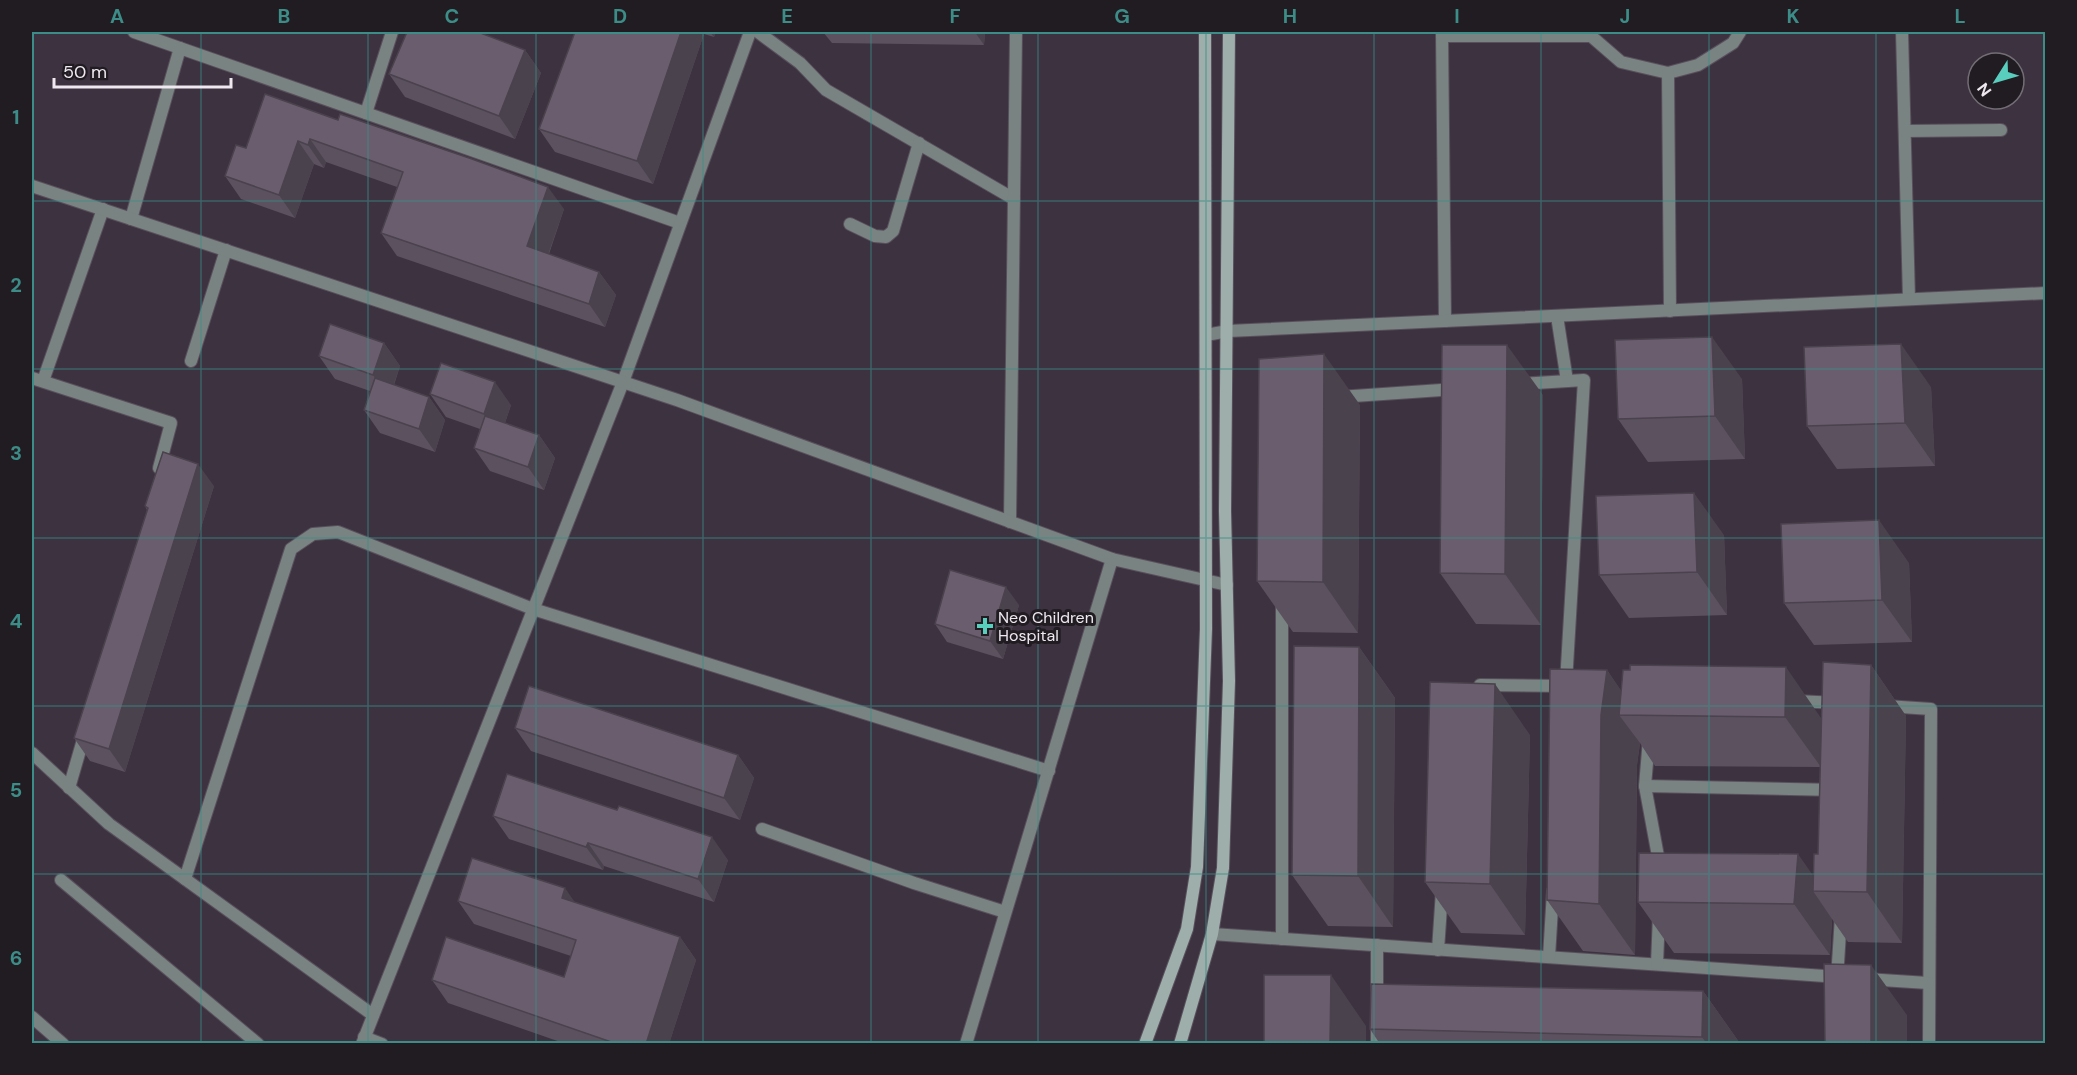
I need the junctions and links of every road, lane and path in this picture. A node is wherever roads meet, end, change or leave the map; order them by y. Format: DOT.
graph roads {
  1 [pos="134,32"];
  2 [pos="392,32"];
  3 [pos="750,32"];
  4 [pos="759,32"];
  5 [pos="1016,32"];
  6 [pos="1205,32"];
  7 [pos="1229,32"];
  8 [pos="1740,32"];
  9 [pos="1902,32"];
  10 [pos="1442,34"];
  11 [pos="1592,34"];
  12 [pos="180,48"];
  13 [pos="1668,73"];
  14 [pos="366,113"];
  15 [pos="2001,130"];
  16 [pos="1905,131"];
  17 [pos="919,143"];
  18 [pos="32,186"];
  19 [pos="1014,199"];
  20 [pos="103,209"];
  21 [pos="131,219"];
  22 [pos="680,223"];
  23 [pos="850,224"];
  24 [pos="226,250"];
  25 [pos="2046,293"];
  26 [pos="1909,299"];
  27 [pos="1670,311"];
  28 [pos="1557,316"];
  29 [pos="1445,321"];
  30 [pos="1228,331"];
  31 [pos="1206,335"];
  32 [pos="191,361"];
  33 [pos="37,380"];
  34 [pos="1566,381"];
  35 [pos="623,382"];
  36 [pos="1507,385"];
  37 [pos="1471,387"];
  38 [pos="1327,398"];
  39 [pos="156,480"];
  40 [pos="1010,522"];
  41 [pos="1112,559"];
  42 [pos="1206,581"];
  43 [pos="1282,583"];
  44 [pos="1227,585"];
  45 [pos="533,609"];
  46 [pos="1465,684"];
  47 [pos="1781,700"];
  48 [pos="1851,704"];
  49 [pos="1874,706"];
  50 [pos="89,719"];
  51 [pos="1650,727"];
  52 [pos="32,753"];
  53 [pos="1048,771"];
  54 [pos="1645,786"];
  55 [pos="69,788"];
  56 [pos="1847,791"];
  57 [pos="762,829"];
  58 [pos="1672,875"];
  59 [pos="1554,876"];
  60 [pos="185,879"];
  61 [pos="61,880"];
  62 [pos="1442,880"];
  63 [pos="1660,897"];
  64 [pos="1841,907"];
  65 [pos="1005,912"];
  66 [pos="1212,934"];
  67 [pos="1282,939"];
  68 [pos="1377,945"];
  69 [pos="1438,950"];
  70 [pos="1549,957"];
  71 [pos="1657,964"];
  72 [pos="1837,982"];
  73 [pos="1928,983"];
  74 [pos="373,1015"];
  75 [pos="32,1017"];
  76 [pos="363,1040"];
  77 [pos="63,1044"];
  78 [pos="258,1044"];
  79 [pos="382,1044"];
  80 [pos="966,1044"];
  81 [pos="1145,1044"];
  82 [pos="1180,1044"];
  83 [pos="1377,1044"];
  84 [pos="1929,1044"];
  1 -- 12 [label="street"];
  2 -- 14 [label="street"];
  3 -- 22 [label="street"];
  4 -- 17 [label="street"];
  5 -- 19 [label="street"];
  6 -- 31 [label="main road"];
  7 -- 30 [label="main road"];
  8 -- 13 [label="street"];
  9 -- 16 [label="street"];
  10 -- 11 [label="street"];
  10 -- 29 [label="street"];
  11 -- 13 [label="street"];
  12 -- 14 [label="street"];
  12 -- 21 [label="street"];
  13 -- 27 [label="street"];
  14 -- 22 [label="street"];
  15 -- 16 [label="street"];
  16 -- 26 [label="street"];
  17 -- 19 [label="street"];
  17 -- 23 [label="street"];
  18 -- 20 [label="street"];
  19 -- 40 [label="street"];
  20 -- 21 [label="street"];
  20 -- 33 [label="street"];
  21 -- 24 [label="street"];
  22 -- 35 [label="street"];
  24 -- 32 [label="street"];
  24 -- 35 [label="street"];
  25 -- 26 [label="street"];
  26 -- 27 [label="street"];
  27 -- 28 [label="street"];
  28 -- 29 [label="street"];
  28 -- 34 [label="street"];
  29 -- 30 [label="street"];
  30 -- 31 [label="street"];
  30 -- 44 [label="main road"];
  31 -- 42 [label="main road"];
  33 -- 39 [label="street"];
  34 -- 36 [label="street"];
  34 -- 46 [label="street"];
  35 -- 40 [label="street"];
  35 -- 45 [label="street"];
  37 -- 38 [label="street"];
  40 -- 41 [label="street"];
  41 -- 42 [label="street"];
  41 -- 53 [label="street"];
  42 -- 44 [label="street"];
  42 -- 81 [label="main road"];
  43 -- 67 [label="street"];
  44 -- 66 [label="main road"];
  45 -- 53 [label="street"];
  45 -- 60 [label="street"];
  45 -- 74 [label="street"];
  47 -- 48 [label="street"];
  49 -- 73 [label="street"];
  50 -- 55 [label="street"];
  51 -- 54 [label="street"];
  52 -- 55 [label="street"];
  53 -- 65 [label="street"];
  54 -- 56 [label="street"];
  54 -- 58 [label="street"];
  55 -- 60 [label="street"];
  57 -- 65 [label="street"];
  59 -- 70 [label="street"];
  60 -- 74 [label="street"];
  61 -- 78 [label="street"];
  62 -- 69 [label="street"];
  63 -- 71 [label="street"];
  64 -- 72 [label="street"];
  65 -- 80 [label="street"];
  66 -- 67 [label="street"];
  66 -- 82 [label="main road"];
  67 -- 68 [label="street"];
  68 -- 69 [label="street"];
  68 -- 83 [label="street"];
  69 -- 70 [label="street"];
  70 -- 71 [label="street"];
  71 -- 72 [label="street"];
  72 -- 73 [label="street"];
  73 -- 84 [label="street"];
  74 -- 76 [label="street"];
  75 -- 77 [label="street"];
  76 -- 79 [label="street"];
}
